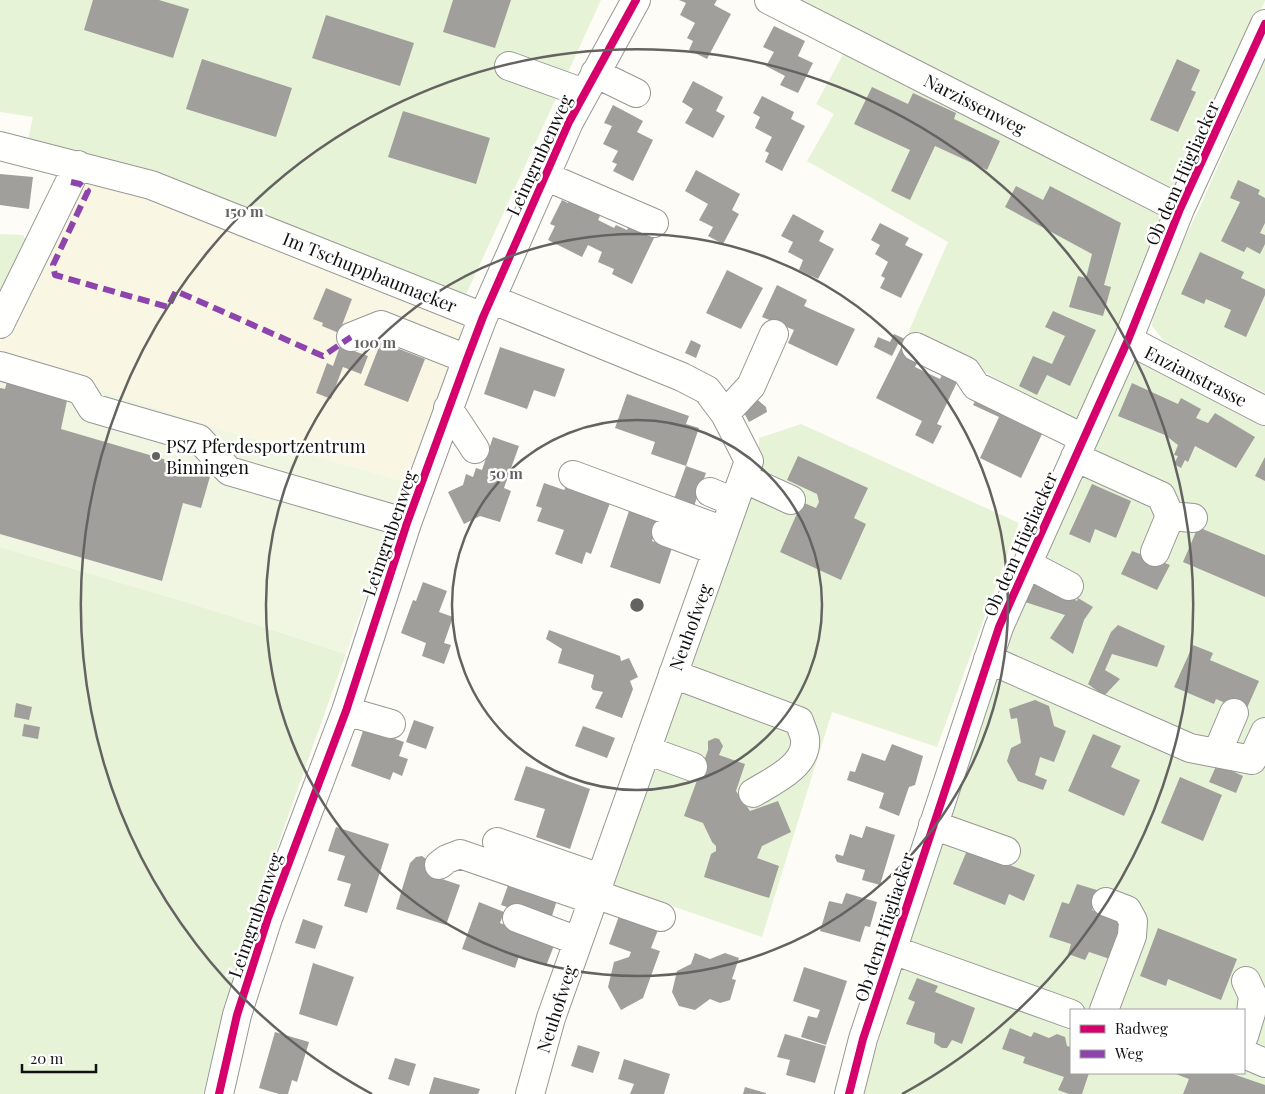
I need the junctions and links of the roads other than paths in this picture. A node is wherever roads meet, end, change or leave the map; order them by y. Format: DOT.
graph roads {
  1 [pos="636,0"];
  2 [pos="769,0"];
  3 [pos="1265,24"];
  4 [pos="1257,60"];
  5 [pos="509,66"];
  6 [pos="590,83"];
  7 [pos="636,93"];
  8 [pos="0,146"];
  9 [pos="78,166"];
  10 [pos="545,176"];
  11 [pos="1180,209"];
  12 [pos="654,223"];
  13 [pos="487,308"];
  14 [pos="0,324"];
  15 [pos="774,334"];
  16 [pos="351,336"];
  17 [pos="1128,340"];
  18 [pos="916,347"];
  19 [pos="467,359"];
  20 [pos="0,366"];
  21 [pos="448,408"];
  22 [pos="1265,411"];
  23 [pos="726,414"];
  24 [pos="1079,447"];
  25 [pos="475,449"];
  26 [pos="573,475"];
  27 [pos="729,491"];
  28 [pos="791,500"];
  29 [pos="407,523"];
  30 [pos="666,532"];
  31 [pos="720,541"];
  32 [pos="1155,552"];
  33 [pos="1027,564"];
  34 [pos="1069,586"];
  35 [pos="988,659"];
  36 [pos="673,674"];
  37 [pos="346,711"];
  38 [pos="1234,713"];
  39 [pos="391,724"];
  40 [pos="1265,732"];
  41 [pos="646,750"];
  42 [pos="1217,753"];
  43 [pos="693,766"];
  44 [pos="753,793"];
  45 [pos="934,825"];
  46 [pos="496,842"];
  47 [pos="1006,851"];
  48 [pos="439,866"];
  49 [pos="596,891"];
  50 [pos="1106,902"];
  51 [pos="661,917"];
  52 [pos="517,918"];
  53 [pos="578,940"];
  54 [pos="893,950"];
  55 [pos="1246,981"];
  56 [pos="1104,1009"];
  57 [pos="1070,1014"];
  58 [pos="1245,1033"];
  59 [pos="1245,1054"];
  60 [pos="1265,1063"];
  61 [pos="219,1094"];
  62 [pos="530,1094"];
  63 [pos="849,1094"];
  1 -- 6 [label="street, Leimgrubenweg"];
  2 -- 11 [label="street, Narzissenweg"];
  3 -- 4 [label="street, Ob dem Hügliacker"];
  4 -- 11 [label="street, Ob dem Hügliacker"];
  5 -- 6 [label="street"];
  6 -- 7 [label="street"];
  6 -- 10 [label="street, Leimgrubenweg"];
  8 -- 9 [label="street, Im Tschuppbaumacker"];
  9 -- 13 [label="street, Im Tschuppbaumacker"];
  9 -- 14 [label="street"];
  10 -- 12 [label="street"];
  10 -- 13 [label="street, Leimgrubenweg"];
  11 -- 17 [label="street, Ob dem Hügliacker"];
  13 -- 19 [label="street, Leimgrubenweg"];
  13 -- 23 [label="street, Neuhofweg"];
  15 -- 23 [label="street"];
  16 -- 19 [label="street"];
  17 -- 22 [label="street, Enzianstrasse"];
  17 -- 24 [label="street, Ob dem Hügliacker"];
  18 -- 24 [label="street"];
  19 -- 21 [label="street, Leimgrubenweg"];
  20 -- 29 [label="street"];
  21 -- 25 [label="street"];
  21 -- 29 [label="street, Leimgrubenweg"];
  23 -- 27 [label="street, Neuhofweg"];
  24 -- 32 [label="street"];
  24 -- 33 [label="street, Ob dem Hügliacker"];
  26 -- 31 [label="street"];
  27 -- 28 [label="street"];
  27 -- 31 [label="street, Neuhofweg"];
  29 -- 37 [label="street, Leimgrubenweg"];
  30 -- 31 [label="street"];
  31 -- 36 [label="street, Neuhofweg"];
  33 -- 34 [label="street"];
  33 -- 35 [label="street, Ob dem Hügliacker"];
  35 -- 42 [label="street"];
  35 -- 45 [label="street, Ob dem Hügliacker"];
  36 -- 41 [label="street, Neuhofweg"];
  36 -- 44 [label="street"];
  37 -- 39 [label="street"];
  37 -- 61 [label="street, Leimgrubenweg"];
  38 -- 42 [label="street"];
  40 -- 42 [label="street"];
  41 -- 43 [label="street"];
  41 -- 49 [label="street, Neuhofweg"];
  45 -- 47 [label="street"];
  45 -- 54 [label="street, Ob dem Hügliacker"];
  46 -- 49 [label="street"];
  48 -- 49 [label="street"];
  49 -- 51 [label="street"];
  49 -- 53 [label="street, Neuhofweg"];
  50 -- 56 [label="street"];
  52 -- 53 [label="street"];
  53 -- 62 [label="street, Neuhofweg"];
  54 -- 57 [label="street"];
  54 -- 63 [label="street, Ob dem Hügliacker"];
  55 -- 58 [label="street"];
  59 -- 60 [label="street"];
}
